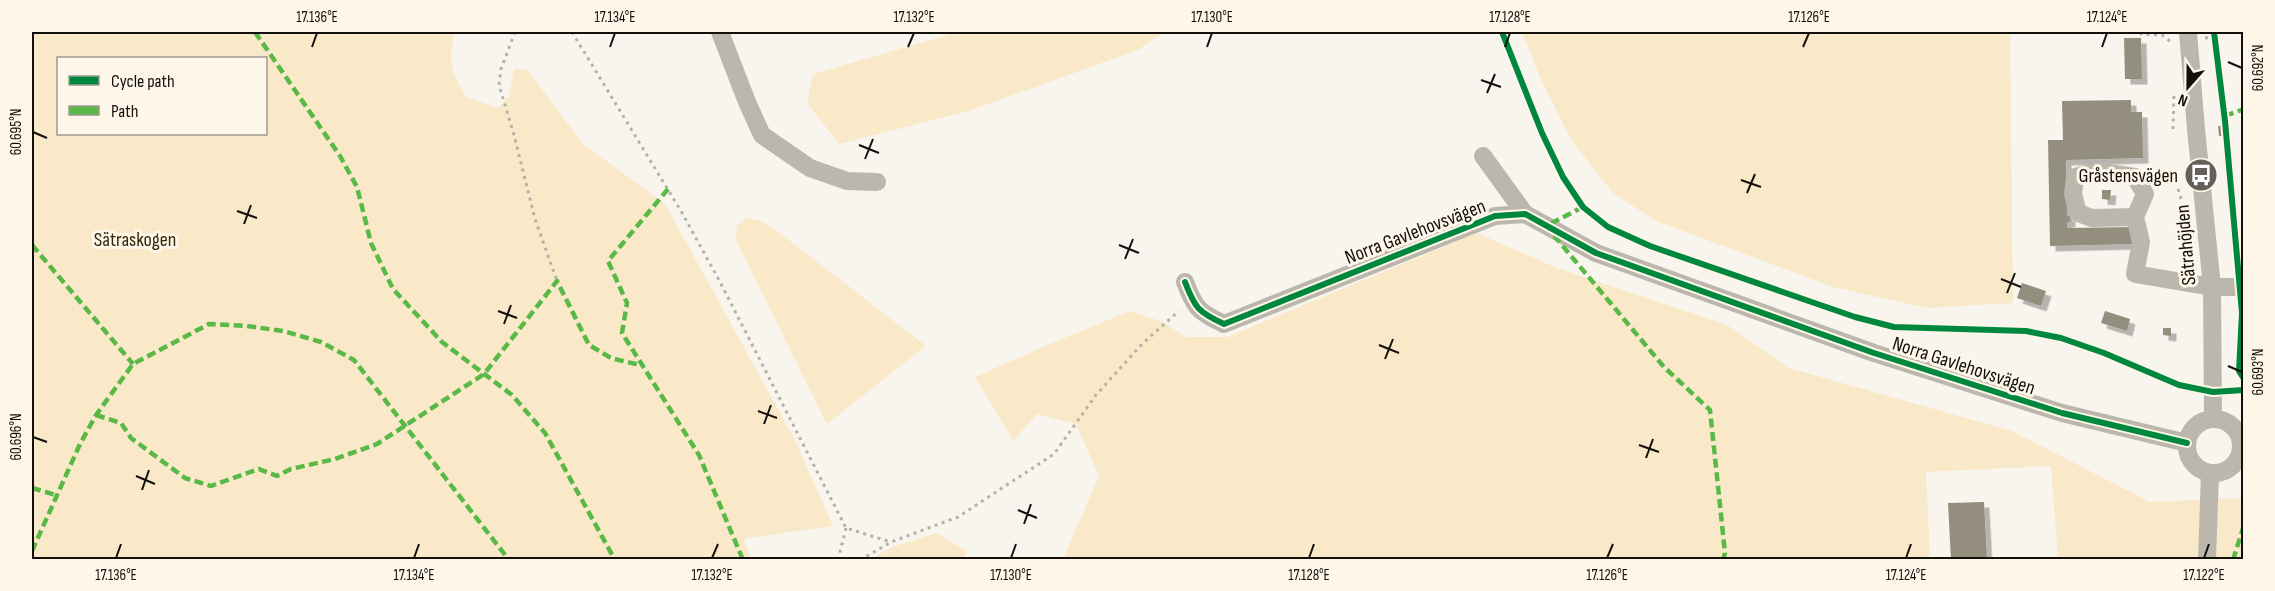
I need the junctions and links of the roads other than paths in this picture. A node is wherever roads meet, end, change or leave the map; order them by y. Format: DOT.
graph roads {
  1 [pos="720,32"];
  2 [pos="2188,32"];
  3 [pos="1483,156"];
  4 [pos="877,182"];
  5 [pos="1525,214"];
  6 [pos="2135,217"];
  7 [pos="1185,282"];
  8 [pos="2212,287"];
  9 [pos="2244,287"];
  10 [pos="2213,419"];
  11 [pos="2242,440"];
  12 [pos="2187,443"];
  13 [pos="2237,470"];
  14 [pos="2210,473"];
  15 [pos="2207,560"];
  1 -- 4 [label="street"];
  2 -- 8 [label="street, Sätrahöjden"];
  3 -- 5 [label="street, Norra Gavlehovsvägen"];
  5 -- 7 [label="street, Norra Gavlehovsvägen"];
  5 -- 12 [label="street, Norra Gavlehovsvägen"];
  6 -- 8 [label="street"];
  8 -- 9 [label="street"];
  8 -- 10 [label="street, Sätrahöjden"];
  10 -- 11 [label="street"];
  10 -- 12 [label="street"];
  11 -- 13 [label="street"];
  12 -- 14 [label="street"];
  13 -- 14 [label="street"];
  14 -- 15 [label="street"];
}
